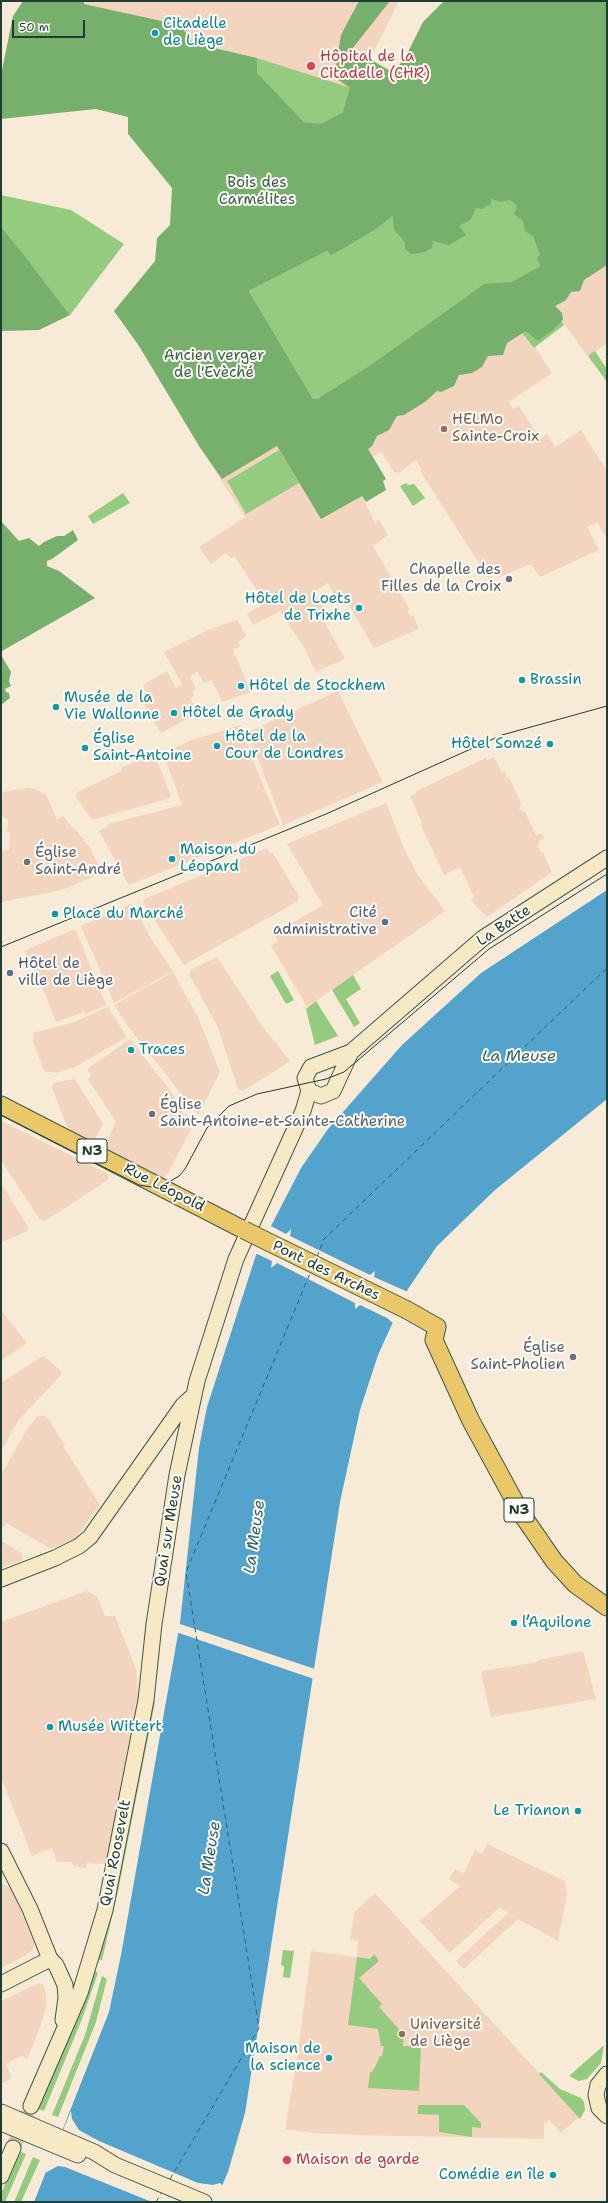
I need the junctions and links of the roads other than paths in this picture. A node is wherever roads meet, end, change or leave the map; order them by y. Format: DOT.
graph roads {
  1 [pos="607,858"];
  2 [pos="351,1052"];
  3 [pos="323,1063"];
  4 [pos="338,1078"];
  5 [pos="309,1091"];
  6 [pos="326,1095"];
  7 [pos="1,1105"];
  8 [pos="273,1180"];
  9 [pos="243,1229"];
  10 [pos="194,1395"];
  11 [pos="1,1579"];
  12 [pos="607,1606"];
  13 [pos="149,1668"];
  14 [pos="1,1851"];
  15 [pos="50,1959"];
  16 [pos="1,1984"];
  17 [pos="62,2032"];
  18 [pos="607,2074"];
  19 [pos="31,2106"];
  20 [pos="1,2112"];
  21 [pos="607,2116"];
  22 [pos="1,2124"];
  23 [pos="59,2142"];
  24 [pos="13,2148"];
  25 [pos="1,2176"];
  26 [pos="204,2202"];
  1 -- 2 [label="main road, La Batte"];
  2 -- 3 [label="main road"];
  2 -- 4 [label="main road"];
  3 -- 4 [label="main road"];
  3 -- 5 [label="main road"];
  4 -- 6 [label="main road"];
  5 -- 6 [label="main road"];
  5 -- 8 [label="main road"];
  6 -- 8 [label="main road"];
  7 -- 9 [label="main road, Rue Léopold / N3"];
  8 -- 9 [label="main road, Quai sur Meuse"];
  9 -- 10 [label="main road, Quai sur Meuse"];
  9 -- 12 [label="main road, Pont des Arches / N3, bridge"];
  10 -- 11 [label="main road, Quai sur Meuse"];
  10 -- 13 [label="main road, Quai sur Meuse"];
  13 -- 17 [label="main road, Quai Roosevelt"];
  14 -- 15 [label="main road"];
  15 -- 16 [label="main road"];
  15 -- 17 [label="main road"];
  17 -- 19 [label="main road, Quai Roosevelt"];
  18 -- 21 [label="main road"];
  20 -- 23 [label="main road"];
  22 -- 23 [label="main road"];
  23 -- 26 [label="main road"];
  24 -- 25 [label="main road"];
}
